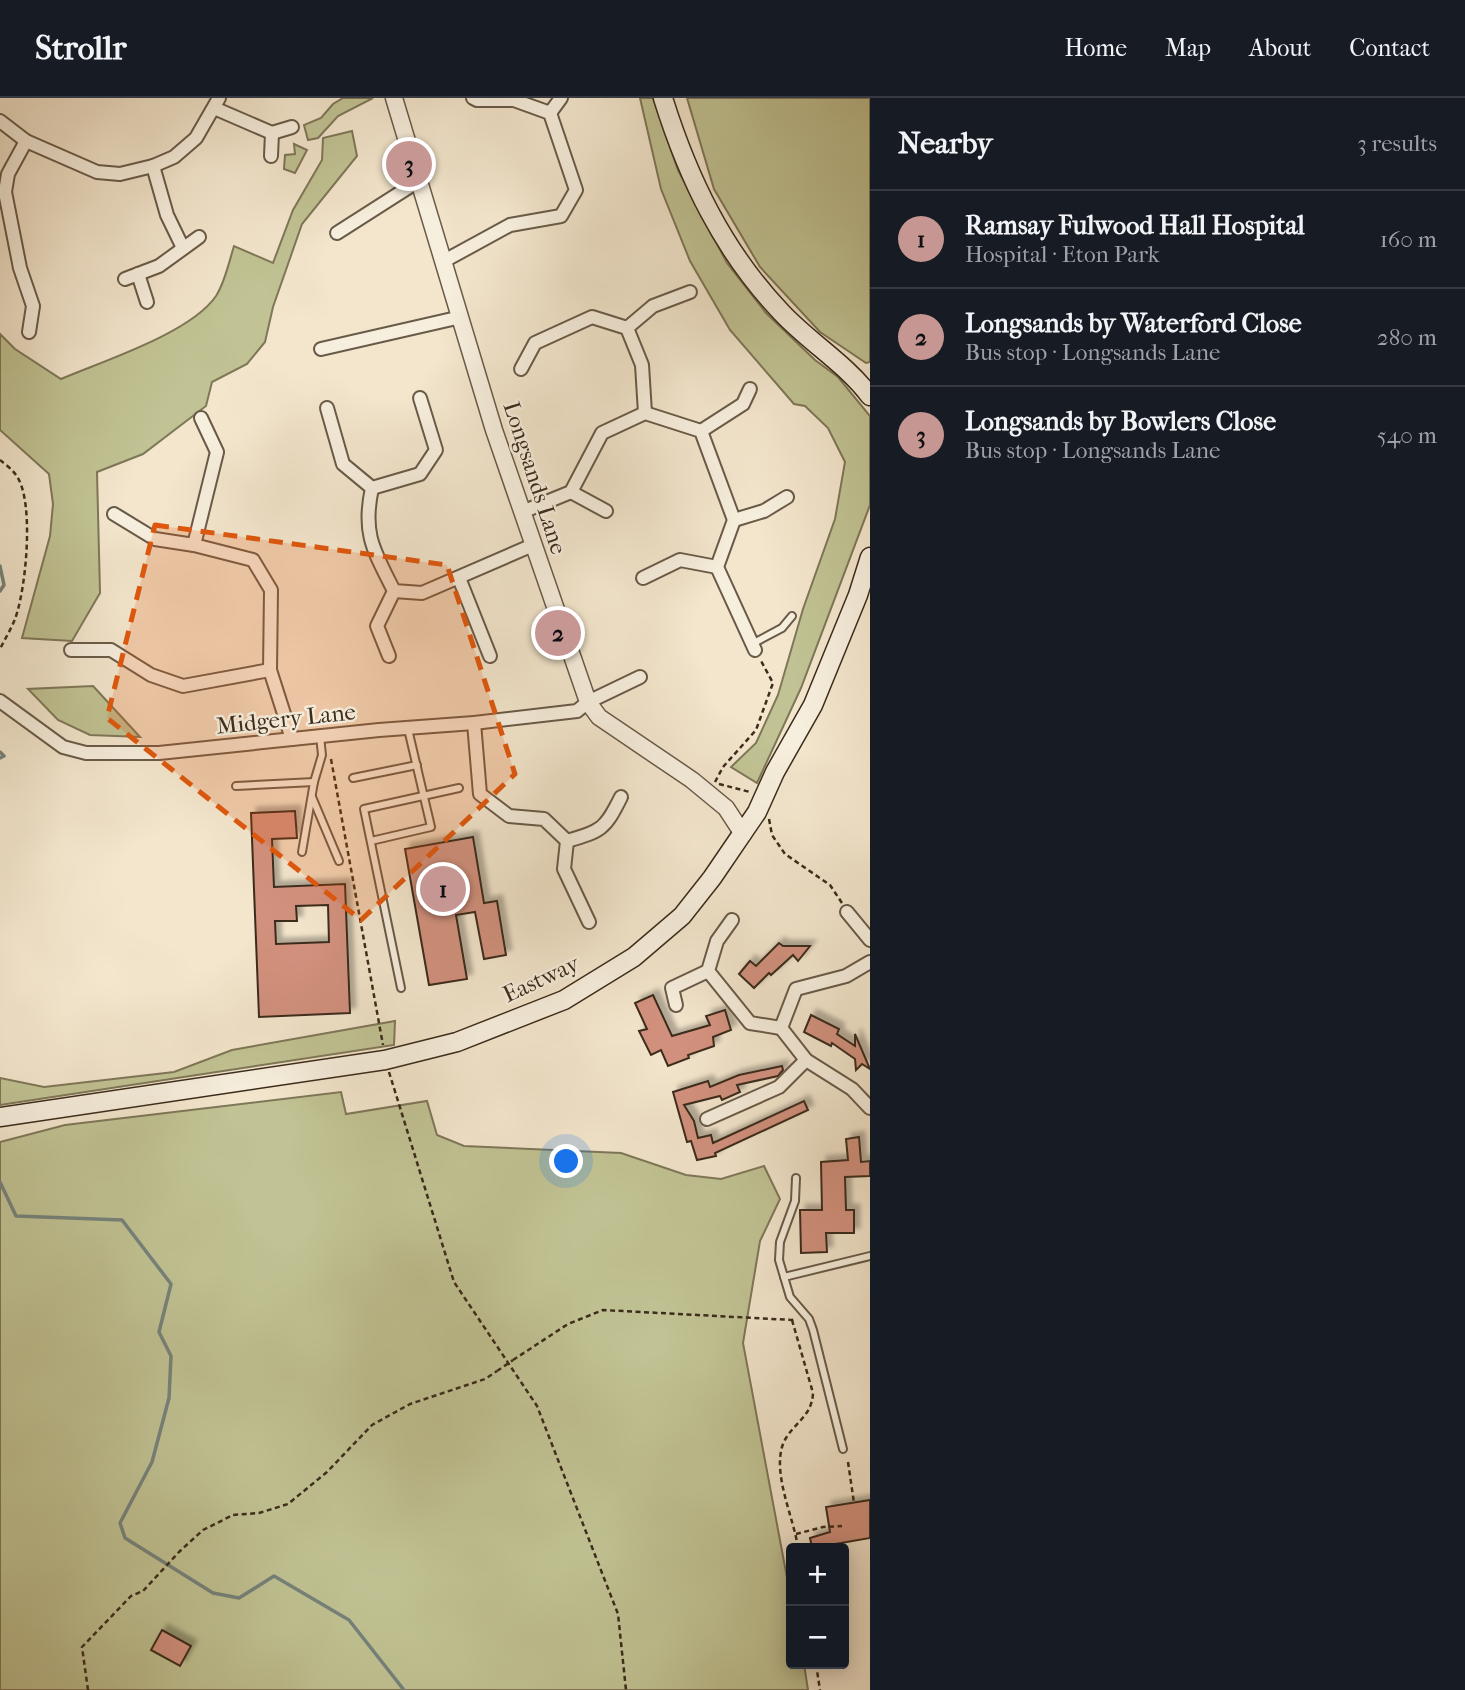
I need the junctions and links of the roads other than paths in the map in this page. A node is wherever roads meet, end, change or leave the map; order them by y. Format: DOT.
graph roads {
  1 [pos="394,98"];
  2 [pos="473,98"];
  3 [pos="561,98"];
  4 [pos="663,98"];
  5 [pos="217,103"];
  6 [pos="550,113"];
  7 [pos="0,121"];
  8 [pos="292,127"];
  9 [pos="272,133"];
  10 [pos="26,141"];
  11 [pos="271,156"];
  12 [pos="153,166"];
  13 [pos="420,180"];
  14 [pos="337,233"];
  15 [pos="199,237"];
  16 [pos="183,248"];
  17 [pos="444,261"];
  18 [pos="138,274"];
  19 [pos="125,279"];
  20 [pos="690,292"];
  21 [pos="146,302"];
  22 [pos="461,317"];
  23 [pos="628,328"];
  24 [pos="29,332"];
  25 [pos="321,349"];
  26 [pos="521,369"];
  27 [pos="863,377"];
  28 [pos="750,388"];
  29 [pos="870,396"];
  30 [pos="420,398"];
  31 [pos="327,408"];
  32 [pos="645,413"];
  33 [pos="201,418"];
  34 [pos="701,431"];
  35 [pos="372,488"];
  36 [pos="571,492"];
  37 [pos="787,497"];
  38 [pos="606,511"];
  39 [pos="522,512"];
  40 [pos="114,514"];
  41 [pos="734,520"];
  42 [pos="194,545"];
  43 [pos="533,545"];
  44 [pos="870,556"];
  45 [pos="717,567"];
  46 [pos="459,578"];
  47 [pos="643,578"];
  48 [pos="394,591"];
  49 [pos="792,615"];
  50 [pos="754,647"];
  51 [pos="71,650"];
  52 [pos="389,656"];
  53 [pos="490,656"];
  54 [pos="271,670"];
  55 [pos="640,677"];
  56 [pos="0,701"];
  57 [pos="588,702"];
  58 [pos="474,723"];
  59 [pos="408,728"];
  60 [pos="323,736"];
  61 [pos="292,739"];
  62 [pos="417,765"];
  63 [pos="354,778"];
  64 [pos="314,782"];
  65 [pos="236,786"];
  66 [pos="459,788"];
  67 [pos="425,794"];
  68 [pos="311,795"];
  69 [pos="621,797"];
  70 [pos="726,808"];
  71 [pos="762,813"];
  72 [pos="743,834"];
  73 [pos="371,841"];
  74 [pos="567,841"];
  75 [pos="302,852"];
  76 [pos="338,862"];
  77 [pos="847,912"];
  78 [pos="732,920"];
  79 [pos="589,922"];
  80 [pos="870,940"];
  81 [pos="870,962"];
  82 [pos="708,971"];
  83 [pos="401,988"];
  84 [pos="676,1006"];
  85 [pos="781,1028"];
  86 [pos="806,1060"];
  87 [pos="870,1108"];
  88 [pos="0,1117"];
  89 [pos="708,1119"];
  90 [pos="796,1178"];
  91 [pos="870,1256"];
  92 [pos="785,1277"];
  93 [pos="843,1449"];
  1 -- 13 [label="street, Longsands Lane"];
  2 -- 6 [label="street"];
  3 -- 6 [label="street"];
  4 -- 27 [label="main road"];
  5 -- 9 [label="street"];
  5 -- 12 [label="street"];
  6 -- 17 [label="street"];
  7 -- 10 [label="street"];
  8 -- 9 [label="street"];
  9 -- 11 [label="street"];
  10 -- 12 [label="street"];
  10 -- 24 [label="street"];
  12 -- 16 [label="street"];
  13 -- 14 [label="street"];
  13 -- 17 [label="street, Longsands Lane"];
  15 -- 16 [label="street"];
  16 -- 18 [label="street"];
  17 -- 22 [label="street, Longsands Lane"];
  18 -- 19 [label="street"];
  18 -- 21 [label="street"];
  20 -- 23 [label="street"];
  22 -- 25 [label="street"];
  22 -- 39 [label="street, Longsands Lane"];
  23 -- 26 [label="street"];
  23 -- 32 [label="street"];
  27 -- 29 [label="main road"];
  28 -- 34 [label="street"];
  30 -- 35 [label="street"];
  31 -- 35 [label="street"];
  32 -- 34 [label="street"];
  32 -- 36 [label="street"];
  33 -- 42 [label="street"];
  34 -- 41 [label="street"];
  35 -- 48 [label="street"];
  36 -- 38 [label="street"];
  36 -- 39 [label="street"];
  37 -- 41 [label="street"];
  39 -- 43 [label="street, Longsands Lane"];
  40 -- 42 [label="street"];
  41 -- 45 [label="street"];
  42 -- 54 [label="street"];
  43 -- 46 [label="street"];
  43 -- 57 [label="street, Longsands Lane"];
  44 -- 71 [label="main road, Eastway"];
  45 -- 47 [label="street"];
  45 -- 50 [label="street"];
  46 -- 48 [label="street"];
  46 -- 53 [label="street"];
  48 -- 52 [label="street"];
  49 -- 50 [label="lane"];
  51 -- 54 [label="street"];
  54 -- 61 [label="street"];
  55 -- 57 [label="street, Midgery Lane"];
  56 -- 61 [label="street, Midgery Lane"];
  57 -- 58 [label="street, Midgery Lane"];
  57 -- 70 [label="street, Longsands Lane"];
  58 -- 59 [label="street, Midgery Lane"];
  58 -- 74 [label="street"];
  59 -- 60 [label="street, Midgery Lane"];
  59 -- 62 [label="lane"];
  60 -- 61 [label="street, Midgery Lane"];
  60 -- 64 [label="lane"];
  62 -- 63 [label="lane"];
  62 -- 67 [label="lane"];
  64 -- 65 [label="lane"];
  64 -- 68 [label="lane"];
  66 -- 67 [label="lane"];
  67 -- 73 [label="lane"];
  67 -- 73 [label="lane"];
  68 -- 75 [label="lane"];
  68 -- 76 [label="lane"];
  69 -- 74 [label="street"];
  70 -- 71 [label="street"];
  70 -- 72 [label="street, Longsands Lane"];
  71 -- 72 [label="main road, Eastway"];
  72 -- 88 [label="main road, Eastway"];
  73 -- 83 [label="lane"];
  74 -- 79 [label="street"];
  77 -- 80 [label="street"];
  78 -- 82 [label="street"];
  81 -- 85 [label="street"];
  82 -- 84 [label="street"];
  82 -- 85 [label="street"];
  85 -- 86 [label="street"];
  86 -- 87 [label="street"];
  86 -- 89 [label="street"];
  90 -- 92 [label="lane"];
  91 -- 92 [label="lane"];
  92 -- 93 [label="lane"];
}
